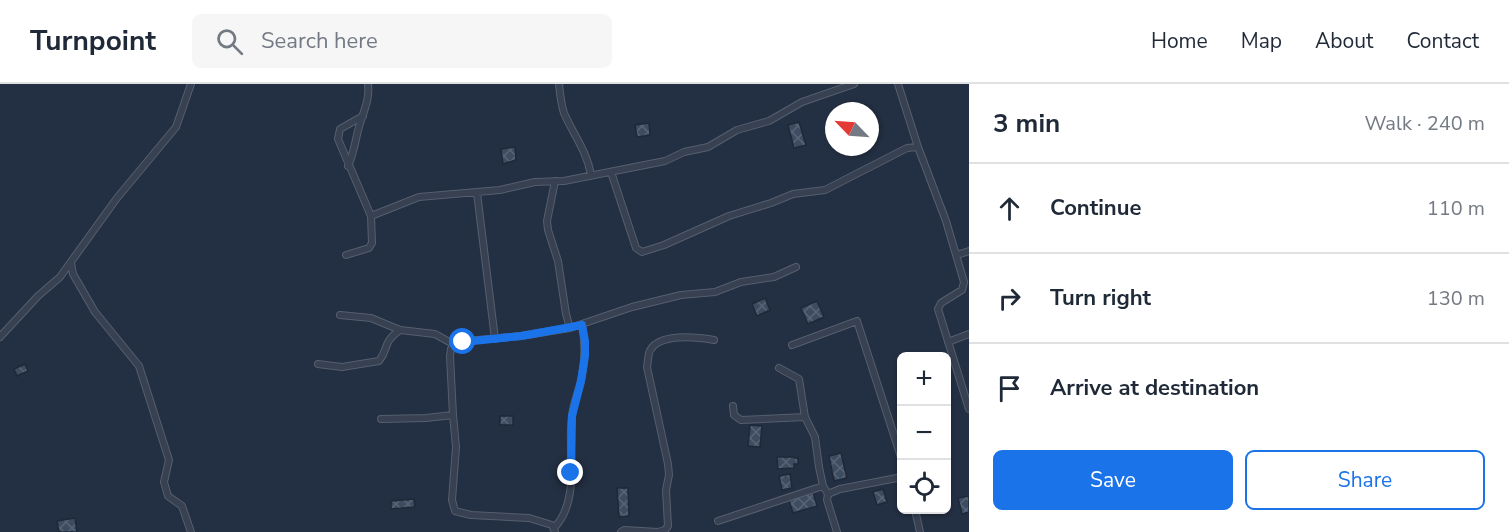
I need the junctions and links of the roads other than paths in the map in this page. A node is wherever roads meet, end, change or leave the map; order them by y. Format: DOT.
graph roads {
  1 [pos="191,84"];
  2 [pos="368,84"];
  3 [pos="559,84"];
  4 [pos="854,84"];
  5 [pos="898,84"];
  6 [pos="363,116"];
  7 [pos="918,147"];
  8 [pos="348,166"];
  9 [pos="611,172"];
  10 [pos="591,175"];
  11 [pos="555,181"];
  12 [pos="477,193"];
  13 [pos="371,216"];
  14 [pos="969,251"];
  15 [pos="346,255"];
  16 [pos="957,255"];
  17 [pos="71,263"];
  18 [pos="796,267"];
  19 [pos="340,315"];
  20 [pos="582,325"];
  21 [pos="570,328"];
  22 [pos="400,330"];
  23 [pos="969,334"];
  24 [pos="0,337"];
  25 [pos="495,339"];
  26 [pos="714,340"];
  27 [pos="948,342"];
  28 [pos="453,344"];
  29 [pos="792,345"];
  30 [pos="318,364"];
  31 [pos="778,368"];
  32 [pos="732,406"];
  33 [pos="969,409"];
  34 [pos="453,415"];
  35 [pos="805,417"];
  36 [pos="381,419"];
  37 [pos="897,445"];
  38 [pos="897,478"];
  39 [pos="824,486"];
  40 [pos="828,494"];
  41 [pos="916,514"];
  42 [pos="717,521"];
  43 [pos="555,530"];
  44 [pos="191,532"];
  45 [pos="621,532"];
  46 [pos="837,532"];
  47 [pos="920,532"];
  1 -- 17 [label="street"];
  2 -- 6 [label="street"];
  3 -- 10 [label="street"];
  4 -- 9 [label="street"];
  5 -- 7 [label="street"];
  6 -- 8 [label="street"];
  6 -- 8 [label="street"];
  7 -- 9 [label="street"];
  7 -- 16 [label="street"];
  8 -- 13 [label="street"];
  9 -- 10 [label="street"];
  10 -- 11 [label="street"];
  11 -- 12 [label="street"];
  11 -- 21 [label="street"];
  12 -- 13 [label="street"];
  12 -- 25 [label="street"];
  13 -- 15 [label="street"];
  14 -- 16 [label="street"];
  16 -- 27 [label="street"];
  17 -- 24 [label="street"];
  17 -- 44 [label="street"];
  18 -- 20 [label="street"];
  19 -- 22 [label="street"];
  20 -- 21 [label="street"];
  20 -- 43 [label="street"];
  21 -- 25 [label="street"];
  22 -- 28 [label="street"];
  22 -- 30 [label="street"];
  23 -- 27 [label="street"];
  25 -- 28 [label="street"];
  26 -- 45 [label="street"];
  27 -- 33 [label="street"];
  28 -- 34 [label="street"];
  29 -- 37 [label="street"];
  31 -- 35 [label="street"];
  32 -- 35 [label="street"];
  34 -- 36 [label="street"];
  34 -- 43 [label="street"];
  35 -- 39 [label="street"];
  38 -- 40 [label="street"];
  39 -- 40 [label="street"];
  39 -- 42 [label="street"];
  40 -- 46 [label="street"];
  41 -- 47 [label="street"];
}
